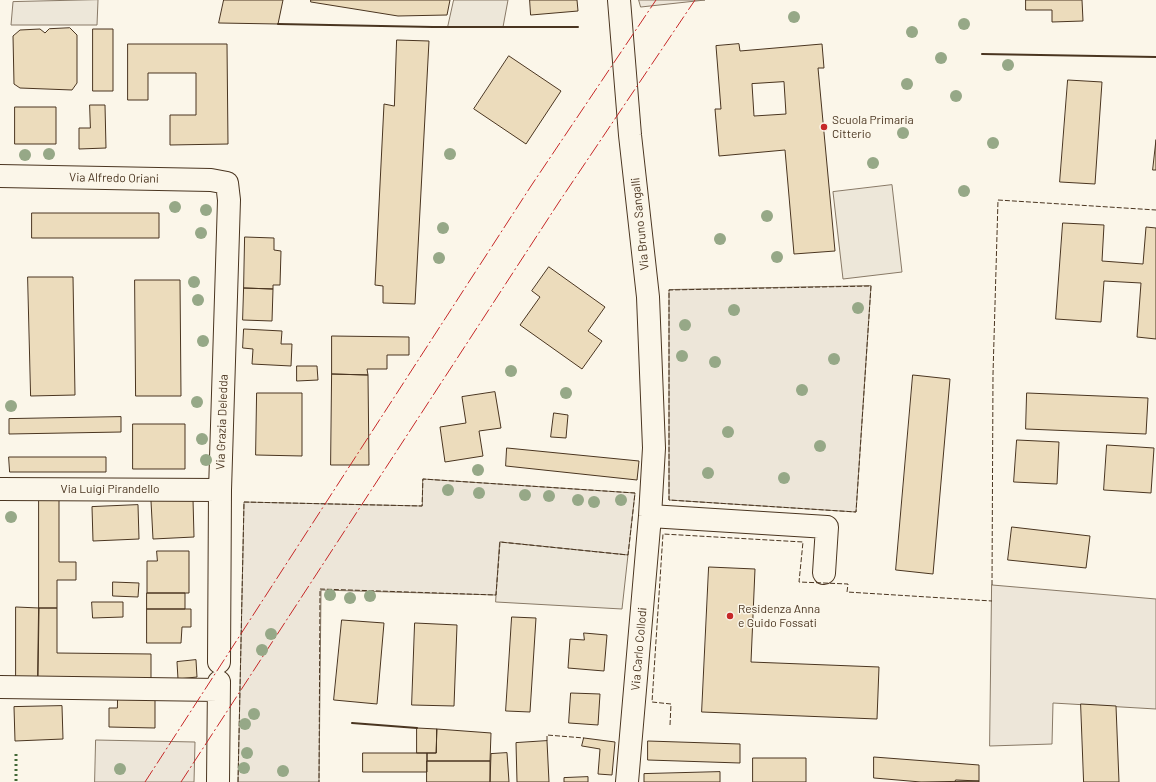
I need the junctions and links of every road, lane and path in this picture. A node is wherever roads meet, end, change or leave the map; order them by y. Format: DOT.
graph roads {
  1 [pos="619,0"];
  2 [pos="0,176"];
  3 [pos="227,183"];
  4 [pos="654,448"];
  5 [pos="0,489"];
  6 [pos="220,490"];
  7 [pos="650,516"];
  8 [pos="824,573"];
  9 [pos="219,678"];
  10 [pos="0,687"];
  11 [pos="218,782"];
  12 [pos="627,782"];
  1 -- 4 [label="street, Via Bruno Sangalli"];
  2 -- 3 [label="street, Via Alfredo Oriani"];
  3 -- 6 [label="street, Via Grazia Deledda"];
  4 -- 7 [label="street, Via Carlo Collodi"];
  5 -- 6 [label="street, Via Luigi Pirandello"];
  6 -- 9 [label="street, Via Grazia Deledda"];
  7 -- 8 [label="street"];
  7 -- 12 [label="street, Via Carlo Collodi"];
  9 -- 10 [label="street"];
  9 -- 11 [label="street, Via Grazia Deledda"];
}
